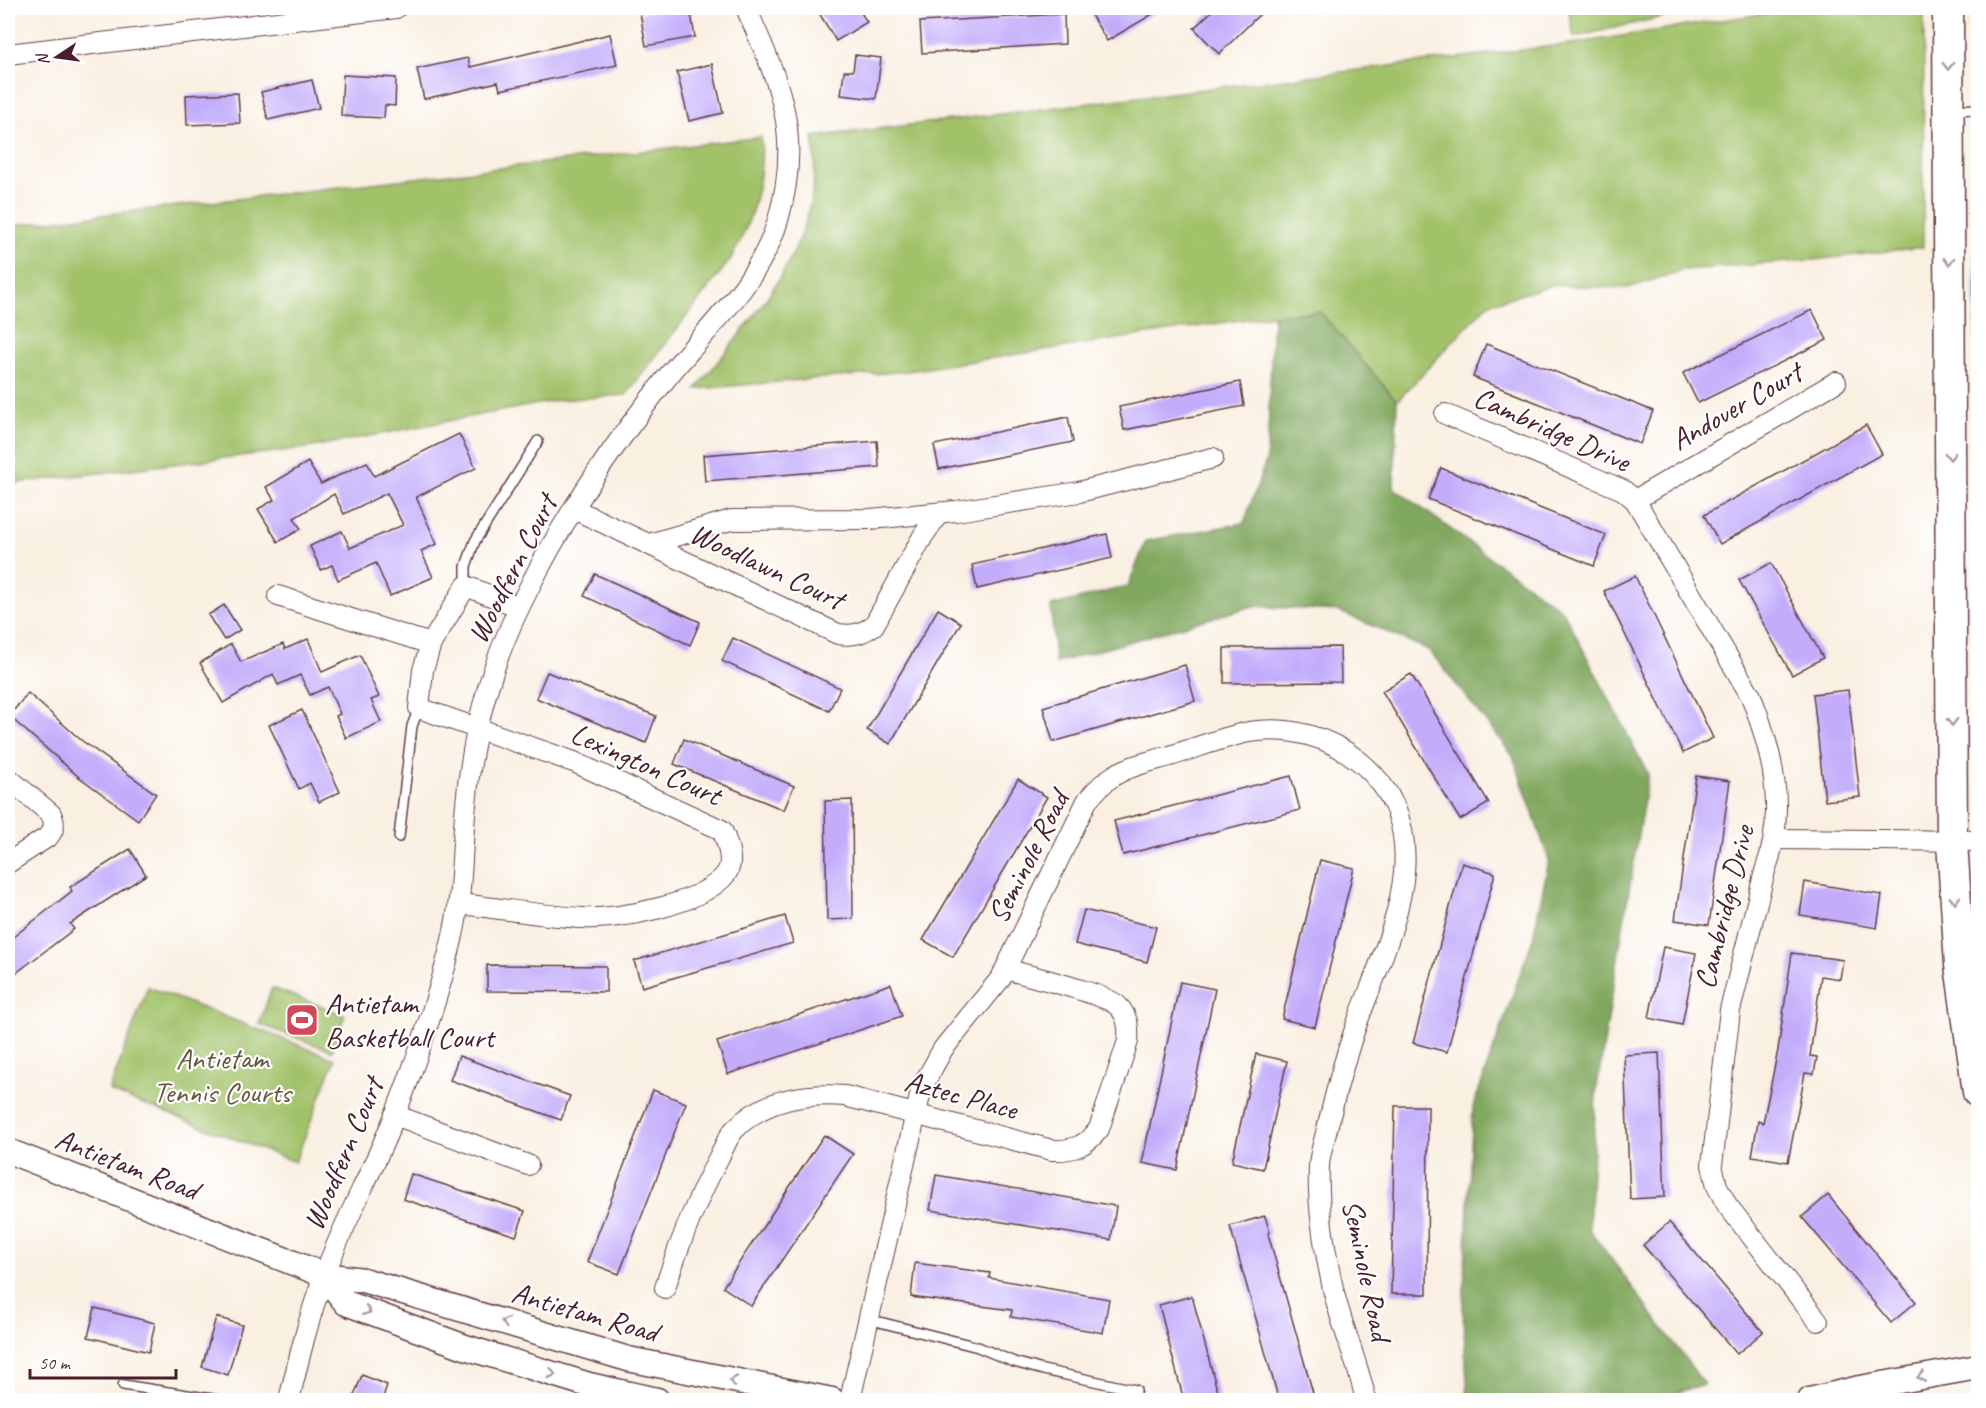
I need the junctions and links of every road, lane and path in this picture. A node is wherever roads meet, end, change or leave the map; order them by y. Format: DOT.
graph roads {
  1 [pos="396,8"];
  2 [pos="746,8"];
  3 [pos="1948,8"];
  4 [pos="8,54"];
  5 [pos="1978,109"];
  6 [pos="1948,110"];
  7 [pos="1836,382"];
  8 [pos="1445,414"];
  9 [pos="538,441"];
  10 [pos="1213,458"];
  11 [pos="1635,500"];
  12 [pos="574,509"];
  13 [pos="939,513"];
  14 [pos="649,544"];
  15 [pos="466,586"];
  16 [pos="278,596"];
  17 [pos="519,607"];
  18 [pos="431,644"];
  19 [pos="419,708"];
  20 [pos="478,728"];
  21 [pos="8,778"];
  22 [pos="399,837"];
  23 [pos="1775,839"];
  24 [pos="1966,841"];
  25 [pos="8,863"];
  26 [pos="459,904"];
  27 [pos="1006,969"];
  28 [pos="1978,1092"];
  29 [pos="915,1114"];
  30 [pos="395,1115"];
  31 [pos="8,1151"];
  32 [pos="528,1165"];
  33 [pos="324,1275"];
  34 [pos="665,1288"];
  35 [pos="868,1319"];
  36 [pos="1818,1322"];
  37 [pos="1978,1367"];
  38 [pos="123,1385"];
  39 [pos="1136,1390"];
  40 [pos="219,1401"];
  41 [pos="289,1401"];
  42 [pos="657,1401"];
  43 [pos="832,1401"];
  44 [pos="850,1401"];
  45 [pos="1366,1401"];
  46 [pos="1810,1401"];
  1 -- 4 [label="street"];
  2 -- 12 [label="street, Woodfern Court"];
  3 -- 6 [label="main road, one-way"];
  5 -- 6 [label="lane"];
  6 -- 24 [label="main road, one-way"];
  7 -- 11 [label="street, Andover Court"];
  8 -- 11 [label="street, Cambridge Drive"];
  9 -- 15 [label="lane"];
  10 -- 13 [label="street, Woodlawn Court"];
  11 -- 23 [label="street, Cambridge Drive"];
  12 -- 14 [label="street, Woodlawn Court"];
  12 -- 17 [label="street, Woodfern Court"];
  13 -- 14 [label="street, Woodlawn Court"];
  13 -- 14 [label="street, Woodlawn Court"];
  15 -- 17 [label="street"];
  15 -- 18 [label="street"];
  16 -- 18 [label="street"];
  17 -- 20 [label="street, Woodfern Court"];
  18 -- 19 [label="street"];
  19 -- 20 [label="street, Lexington Court"];
  19 -- 22 [label="lane"];
  20 -- 26 [label="street, Woodfern Court"];
  20 -- 26 [label="street, Lexington Court"];
  21 -- 25 [label="street"];
  23 -- 24 [label="street"];
  23 -- 36 [label="street, Cambridge Drive"];
  24 -- 28 [label="main road, one-way"];
  26 -- 30 [label="street, Woodfern Court"];
  27 -- 29 [label="street, Seminole Road"];
  27 -- 29 [label="street, Aztec Place"];
  27 -- 45 [label="street, Seminole Road"];
  29 -- 34 [label="street, Aztec Place"];
  29 -- 35 [label="street, Seminole Road"];
  30 -- 32 [label="street"];
  30 -- 33 [label="street, Woodfern Court"];
  31 -- 33 [label="street, Antietam Road"];
  33 -- 41 [label="street, Woodfern Court"];
  33 -- 42 [label="street, one-way"];
  43 -- 33 [label="street, Antietam Road, one-way"];
  35 -- 39 [label="lane"];
  35 -- 44 [label="street, Seminole Road"];
  37 -- 46 [label="street, one-way"];
  38 -- 40 [label="lane"];
}
